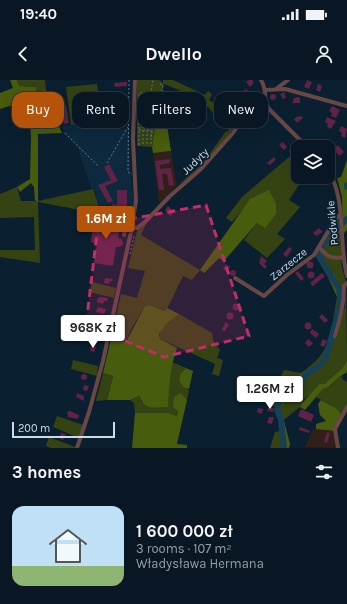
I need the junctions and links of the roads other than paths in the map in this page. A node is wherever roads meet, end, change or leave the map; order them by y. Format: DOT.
graph roads {
  1 [pos="134,80"];
  2 [pos="261,80"];
  3 [pos="288,80"];
  4 [pos="275,89"];
  5 [pos="266,90"];
  6 [pos="347,106"];
  7 [pos="268,109"];
  8 [pos="236,128"];
  9 [pos="300,140"];
  10 [pos="335,184"];
  11 [pos="96,215"];
  12 [pos="340,216"];
  13 [pos="126,222"];
  14 [pos="132,225"];
  15 [pos="124,235"];
  16 [pos="320,249"];
  17 [pos="344,257"];
  18 [pos="347,276"];
  19 [pos="235,278"];
  20 [pos="347,283"];
  21 [pos="335,336"];
  22 [pos="347,407"];
  23 [pos="77,448"];
  24 [pos="338,448"];
  1 -- 14 [label="street"];
  2 -- 5 [label="street"];
  3 -- 4 [label="street"];
  4 -- 5 [label="street"];
  4 -- 6 [label="street"];
  7 -- 9 [label="street"];
  8 -- 14 [label="street, Judyty"];
  10 -- 12 [label="street, Podwikle"];
  11 -- 13 [label="street"];
  12 -- 16 [label="street, Zarzecze"];
  12 -- 17 [label="street, Podwikle"];
  13 -- 14 [label="street"];
  13 -- 15 [label="street"];
  14 -- 23 [label="street"];
  16 -- 17 [label="street"];
  16 -- 19 [label="street, Zarzecze"];
  17 -- 18 [label="street, Podwikle"];
  20 -- 21 [label="street"];
  22 -- 24 [label="street"];
}
